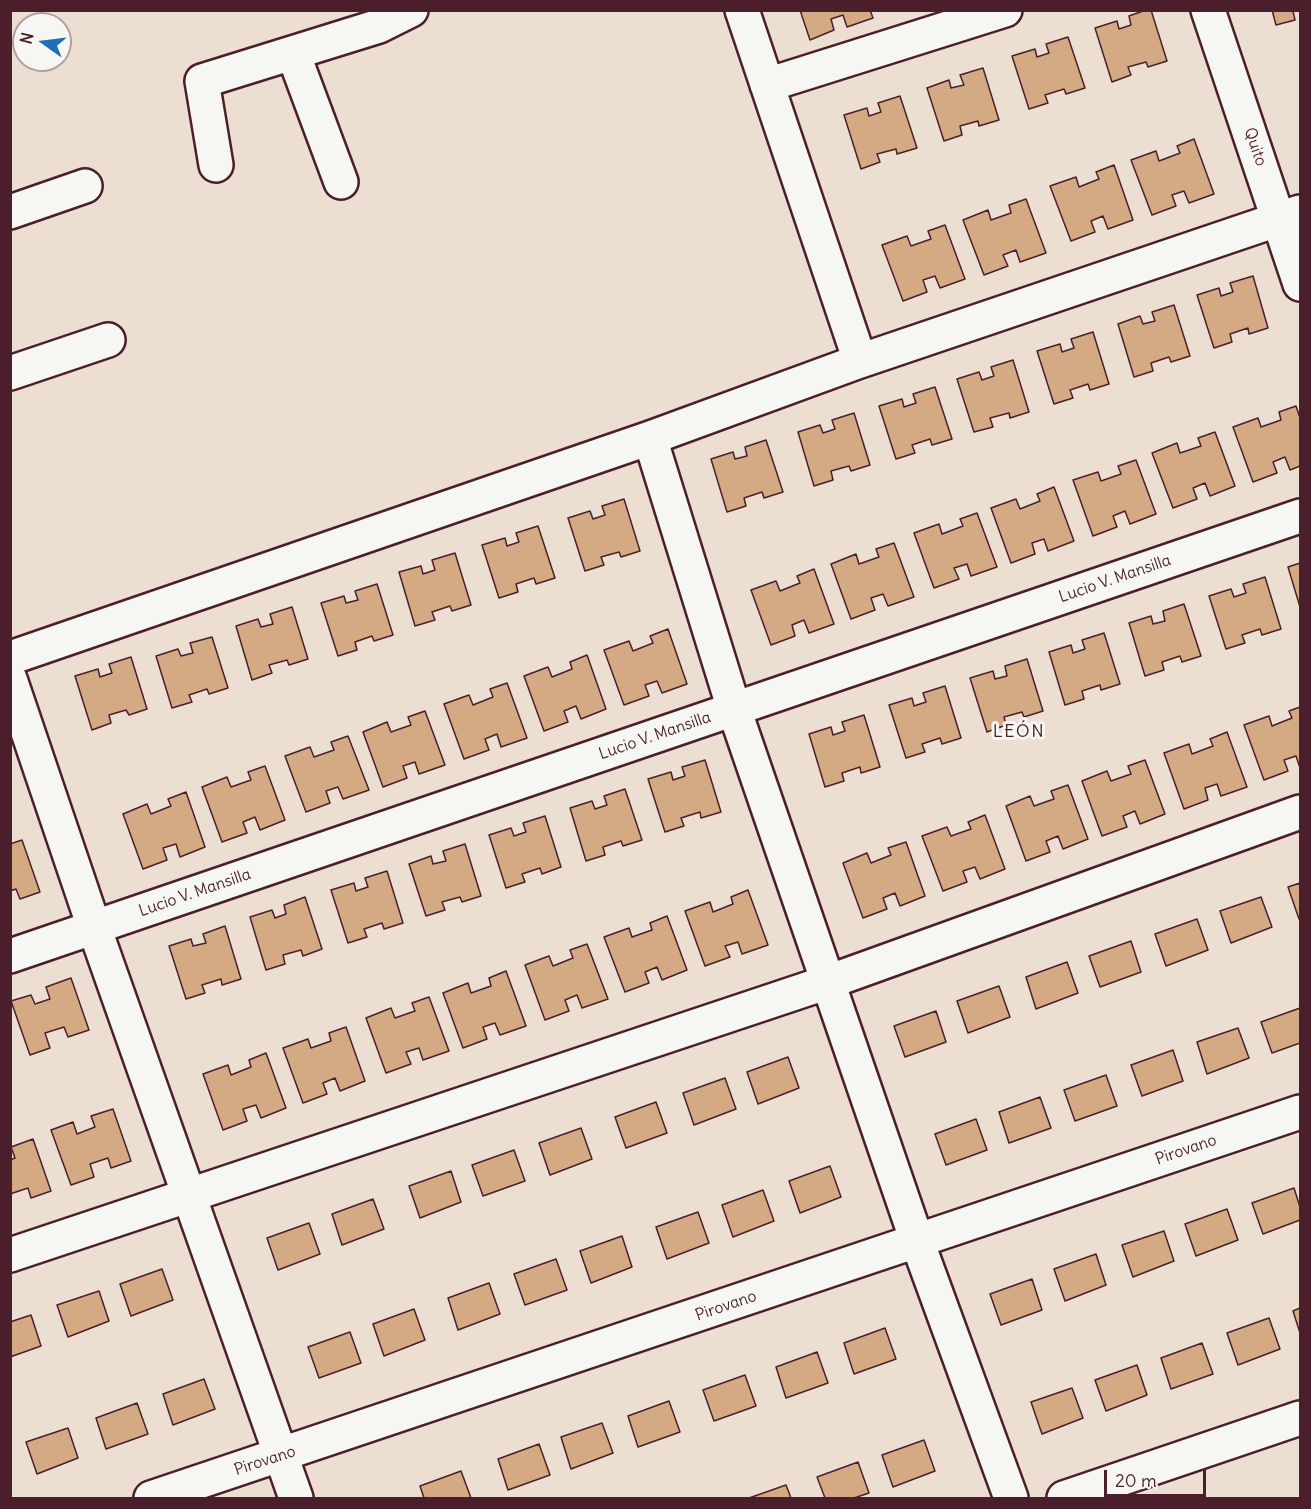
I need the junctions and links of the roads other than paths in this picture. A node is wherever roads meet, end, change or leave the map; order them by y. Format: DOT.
graph roads {
  1 [pos="411,10"];
  2 [pos="742,10"];
  3 [pos="1005,10"];
  4 [pos="1209,10"];
  5 [pos="293,54"];
  6 [pos="767,85"];
  7 [pos="216,165"];
  8 [pos="341,182"];
  9 [pos="85,186"];
  10 [pos="10,212"];
  11 [pos="1290,215"];
  12 [pos="1300,284"];
  13 [pos="108,340"];
  14 [pos="860,362"];
  15 [pos="10,373"];
  16 [pos="650,438"];
  17 [pos="1300,516"];
  18 [pos="10,658"];
  19 [pos="10,679"];
  20 [pos="734,709"];
  21 [pos="1300,812"];
  22 [pos="94,927"];
  23 [pos="10,956"];
  24 [pos="828,982"];
  25 [pos="1300,1112"];
  26 [pos="189,1197"];
  27 [pos="917,1241"];
  28 [pos="10,1255"];
  29 [pos="1300,1418"];
  30 [pos="280,1456"];
  31 [pos="151,1498"];
  32 [pos="296,1498"];
  33 [pos="1011,1498"];
  34 [pos="1064,1498"];
  1 -- 5 [label="street"];
  2 -- 6 [label="street"];
  3 -- 6 [label="street"];
  4 -- 11 [label="street, Quito"];
  5 -- 7 [label="street"];
  5 -- 8 [label="street"];
  6 -- 14 [label="street"];
  9 -- 10 [label="street"];
  11 -- 12 [label="street, Quito"];
  11 -- 14 [label="street"];
  13 -- 15 [label="street"];
  14 -- 16 [label="street"];
  16 -- 18 [label="street"];
  16 -- 20 [label="street"];
  17 -- 20 [label="street, Lucio V. Mansilla"];
  19 -- 22 [label="street"];
  20 -- 22 [label="street, Lucio V. Mansilla"];
  20 -- 24 [label="street"];
  21 -- 24 [label="street"];
  22 -- 23 [label="street, Lucio V. Mansilla"];
  22 -- 26 [label="street"];
  24 -- 26 [label="street"];
  24 -- 27 [label="street"];
  25 -- 27 [label="street, Pirovano"];
  26 -- 28 [label="street"];
  26 -- 30 [label="street"];
  27 -- 30 [label="street, Pirovano"];
  27 -- 33 [label="street"];
  29 -- 34 [label="street"];
  30 -- 31 [label="street, Pirovano"];
  30 -- 32 [label="street"];
}
